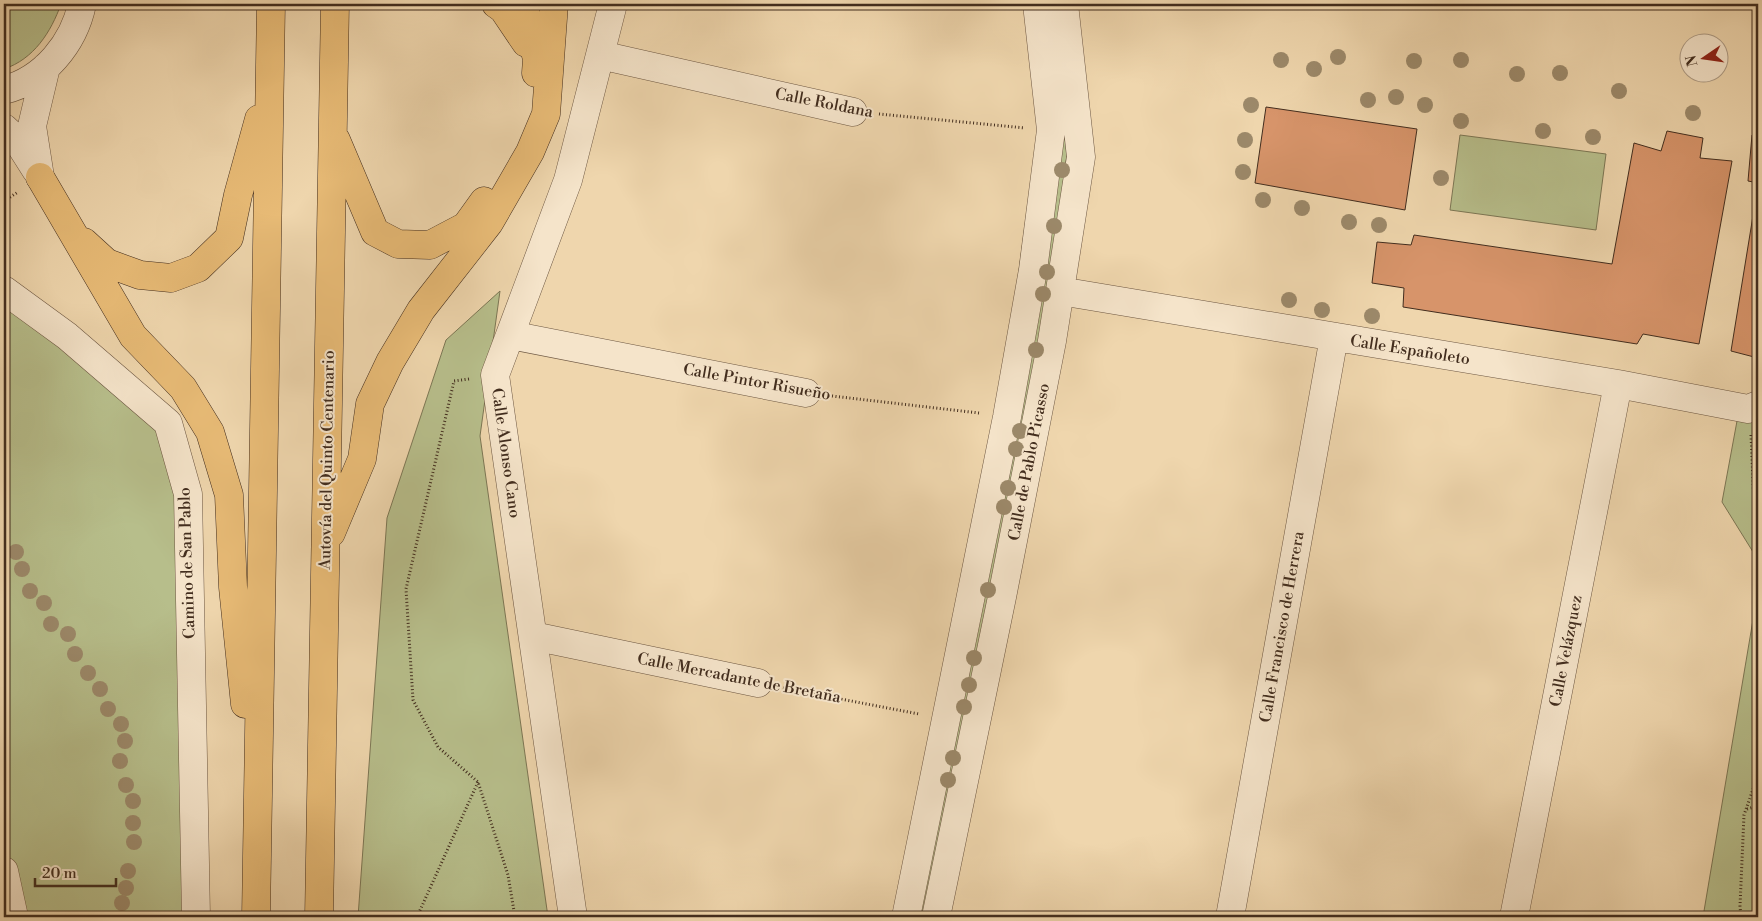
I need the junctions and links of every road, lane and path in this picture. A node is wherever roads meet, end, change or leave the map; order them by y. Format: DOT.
graph roads {
  1 [pos="82,4"];
  2 [pos="271,4"];
  3 [pos="335,4"];
  4 [pos="496,4"];
  5 [pos="523,4"];
  6 [pos="554,4"];
  7 [pos="613,4"];
  8 [pos="1037,4"];
  9 [pos="1064,4"];
  10 [pos="600,55"];
  11 [pos="537,59"];
  12 [pos="46,67"];
  13 [pos="270,83"];
  14 [pos="4,90"];
  15 [pos="854,112"];
  16 [pos="4,128"];
  17 [pos="1051,130"];
  18 [pos="332,132"];
  19 [pos="40,178"];
  20 [pos="67,226"];
  21 [pos="4,290"];
  22 [pos="1060,291"];
  23 [pos="510,335"];
  24 [pos="1334,337"];
  25 [pos="495,375"];
  26 [pos="1618,384"];
  27 [pos="806,393"];
  28 [pos="1756,415"];
  29 [pos="1007,417"];
  30 [pos="1758,510"];
  31 [pos="325,546"];
  32 [pos="533,636"];
  33 [pos="758,683"];
  34 [pos="946,719"];
  35 [pos="1758,775"];
  36 [pos="478,782"];
  37 [pos="1758,806"];
  38 [pos="1746,809"];
  39 [pos="257,825"];
  40 [pos="4,871"];
  41 [pos="576,912"];
  42 [pos="14,917"];
  43 [pos="196,917"];
  44 [pos="256,917"];
  45 [pos="319,917"];
  46 [pos="417,917"];
  47 [pos="515,917"];
  48 [pos="906,917"];
  49 [pos="936,917"];
  50 [pos="1230,917"];
  51 [pos="1514,917"];
  52 [pos="1741,917"];
  1 -- 12 [label="street"];
  2 -- 13 [label="highway"];
  3 -- 18 [label="highway, Autovía del Quinto Centenario"];
  4 -- 11 [label="highway"];
  5 -- 11 [label="highway"];
  6 -- 31 [label="highway"];
  7 -- 10 [label="street, Calle Alonso Cano"];
  8 -- 17 [label="street, Calle de Pablo Picasso"];
  9 -- 22 [label="street, Calle de Pablo Picasso"];
  10 -- 15 [label="street, Calle Roldana"];
  10 -- 23 [label="street, Calle Alonso Cano"];
  11 -- 18 [label="highway"];
  12 -- 14 [label="street"];
  12 -- 19 [label="street"];
  13 -- 20 [label="highway"];
  13 -- 39 [label="highway"];
  15 -- 17 [label="path, Calle Roldana"];
  16 -- 19 [label="street"];
  17 -- 29 [label="street, Calle de Pablo Picasso"];
  18 -- 31 [label="highway, Autovía del Quinto Centenario"];
  19 -- 20 [label="highway"];
  20 -- 39 [label="highway"];
  21 -- 43 [label="street, Camino de San Pablo"];
  22 -- 24 [label="street, Calle Españoleto"];
  22 -- 49 [label="street, Calle de Pablo Picasso"];
  23 -- 25 [label="street, Calle Alonso Cano"];
  23 -- 27 [label="street, Calle Pintor Risueño"];
  24 -- 26 [label="street, Calle Españoleto"];
  24 -- 50 [label="street, Calle Francisco de Herrera"];
  25 -- 32 [label="street, Calle Alonso Cano"];
  25 -- 36 [label="path"];
  26 -- 28 [label="street, Calle Españoleto"];
  26 -- 51 [label="street, Calle Velázquez"];
  27 -- 29 [label="path, Calle Pintor Risueño"];
  28 -- 30 [label="path"];
  29 -- 34 [label="street, Calle de Pablo Picasso"];
  31 -- 45 [label="highway, Autovía del Quinto Centenario"];
  32 -- 33 [label="street, Calle Mercadante de Bretaña"];
  32 -- 41 [label="street, Calle Alonso Cano"];
  33 -- 34 [label="path, Calle Mercadante de Bretaña"];
  34 -- 48 [label="street, Calle de Pablo Picasso"];
  35 -- 38 [label="path"];
  36 -- 46 [label="path"];
  36 -- 47 [label="path"];
  37 -- 38 [label="path"];
  38 -- 52 [label="path"];
  39 -- 44 [label="highway"];
  40 -- 42 [label="street"];
}
